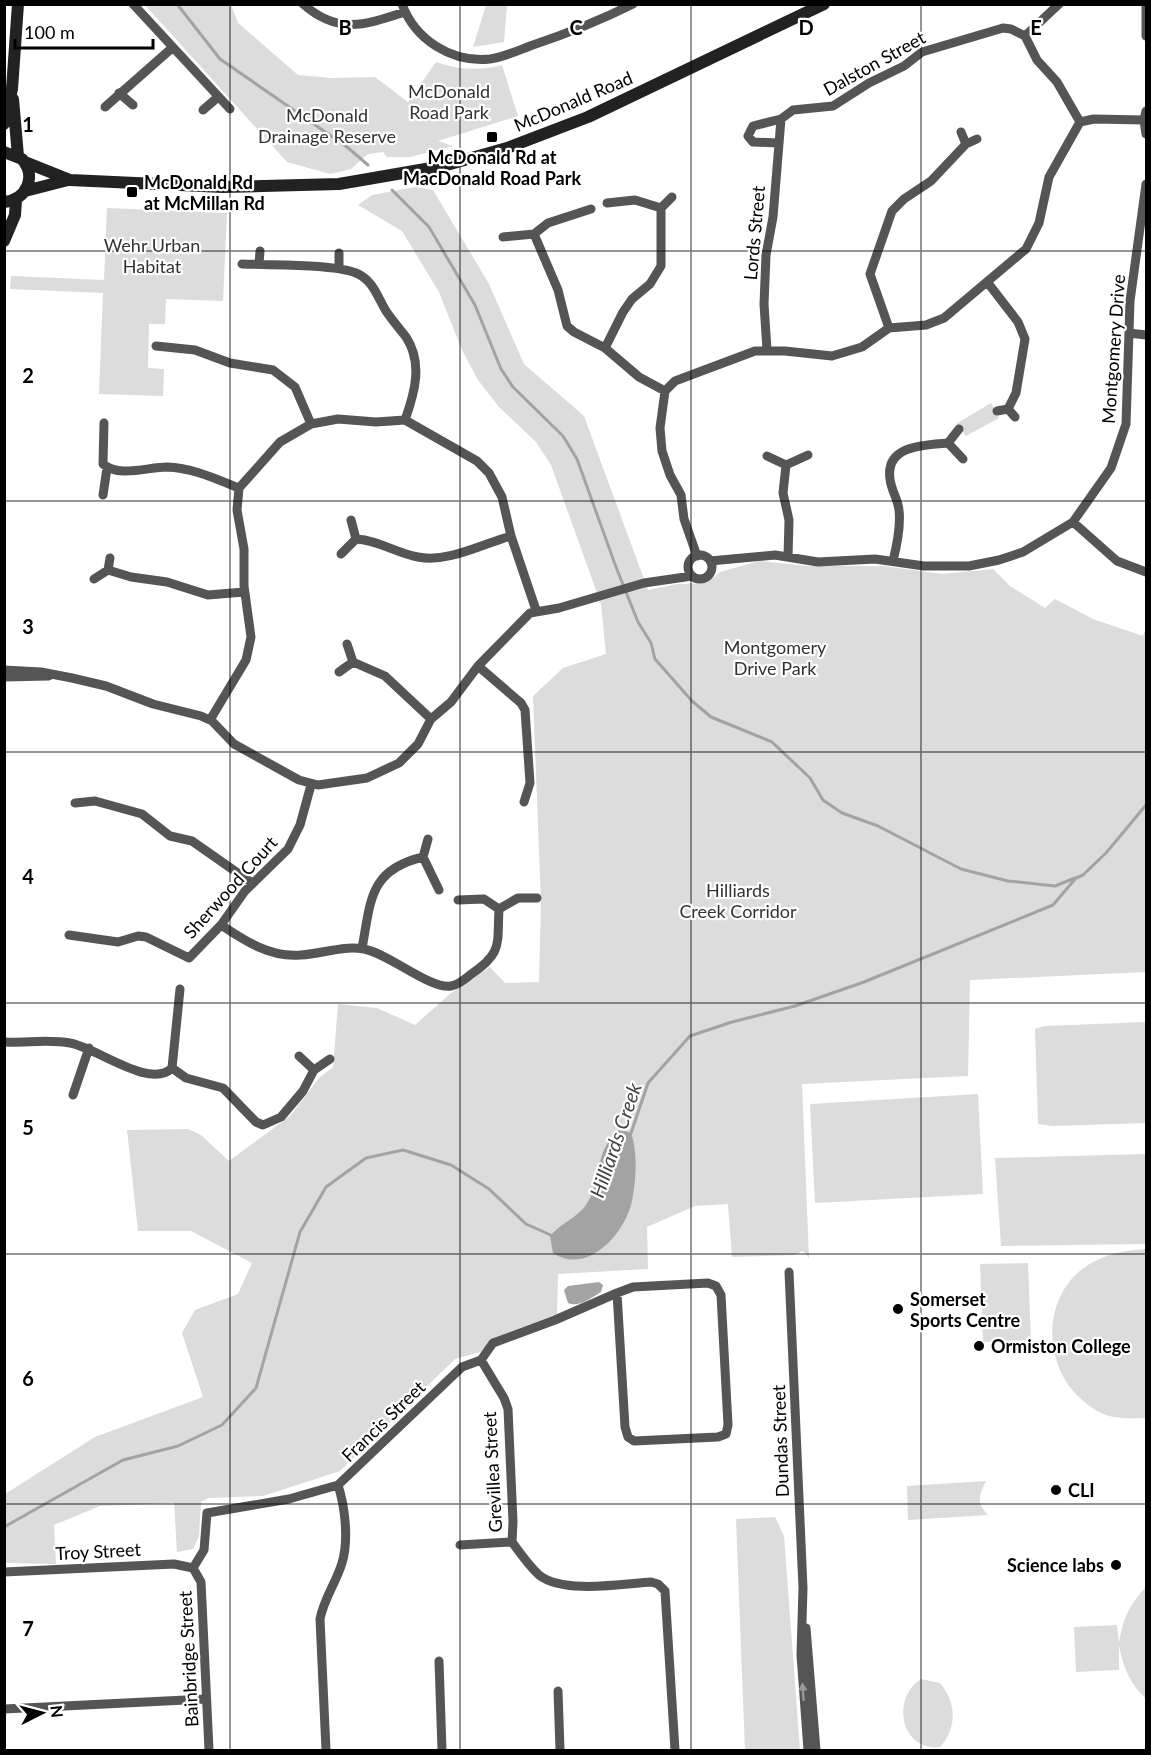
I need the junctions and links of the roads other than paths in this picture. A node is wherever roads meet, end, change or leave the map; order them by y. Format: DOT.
graph roads {
  1 [pos="18,4"];
  2 [pos="132,4"];
  3 [pos="303,4"];
  4 [pos="633,4"];
  5 [pos="824,4"];
  6 [pos="1059,4"];
  7 [pos="1146,4"];
  8 [pos="403,8"];
  9 [pos="1025,36"];
  10 [pos="1146,36"];
  11 [pos="172,48"];
  12 [pos="12,89"];
  13 [pos="119,93"];
  14 [pos="219,97"];
  15 [pos="133,105"];
  16 [pos="105,107"];
  17 [pos="230,109"];
  18 [pos="203,110"];
  19 [pos="1145,115"];
  20 [pos="781,118"];
  21 [pos="1080,123"];
  22 [pos="4,124"];
  23 [pos="961,132"];
  24 [pos="1146,134"];
  25 [pos="977,139"];
  26 [pos="777,143"];
  27 [pos="966,144"];
  28 [pos="4,152"];
  29 [pos="21,159"];
  30 [pos="70,180"];
  31 [pos="1146,184"];
  32 [pos="672,197"];
  33 [pos="15,198"];
  34 [pos="607,203"];
  35 [pos="661,208"];
  36 [pos="591,209"];
  37 [pos="534,234"];
  38 [pos="504,237"];
  39 [pos="4,241"];
  40 [pos="260,251"];
  41 [pos="339,253"];
  42 [pos="242,264"];
  43 [pos="259,264"];
  44 [pos="339,268"];
  45 [pos="988,284"];
  46 [pos="889,328"];
  47 [pos="1129,333"];
  48 [pos="1146,335"];
  49 [pos="156,346"];
  50 [pos="605,348"];
  51 [pos="767,350"];
  52 [pos="665,391"];
  53 [pos="1008,409"];
  54 [pos="997,411"];
  55 [pos="1015,417"];
  56 [pos="405,420"];
  57 [pos="104,423"];
  58 [pos="311,424"];
  59 [pos="959,429"];
  60 [pos="948,443"];
  61 [pos="808,455"];
  62 [pos="767,456"];
  63 [pos="963,459"];
  64 [pos="786,465"];
  65 [pos="107,468"];
  66 [pos="239,488"];
  67 [pos="103,495"];
  68 [pos="351,520"];
  69 [pos="1073,522"];
  70 [pos="511,536"];
  71 [pos="356,539"];
  72 [pos="341,554"];
  73 [pos="697,556"];
  74 [pos="788,556"];
  75 [pos="110,558"];
  76 [pos="893,561"];
  77 [pos="689,564"];
  78 [pos="711,566"];
  79 [pos="108,570"];
  80 [pos="1146,572"];
  81 [pos="692,576"];
  82 [pos="669,578"];
  83 [pos="94,579"];
  84 [pos="244,592"];
  85 [pos="536,610"];
  86 [pos="347,644"];
  87 [pos="353,662"];
  88 [pos="478,666"];
  89 [pos="4,670"];
  90 [pos="339,672"];
  91 [pos="51,675"];
  92 [pos="4,677"];
  93 [pos="431,719"];
  94 [pos="210,720"];
  95 [pos="311,785"];
  96 [pos="524,801"];
  97 [pos="75,803"];
  98 [pos="428,839"];
  99 [pos="423,857"];
  100 [pos="252,883"];
  101 [pos="439,890"];
  102 [pos="537,898"];
  103 [pos="458,900"];
  104 [pos="499,909"];
  105 [pos="221,925"];
  106 [pos="69,935"];
  107 [pos="362,948"];
  108 [pos="180,989"];
  109 [pos="4,1042"];
  110 [pos="89,1048"];
  111 [pos="299,1056"];
  112 [pos="330,1059"];
  113 [pos="172,1068"];
  114 [pos="314,1070"];
  115 [pos="73,1095"];
  116 [pos="789,1272"];
  117 [pos="617,1293"];
  118 [pos="482,1360"];
  119 [pos="338,1485"];
  120 [pos="512,1542"];
  121 [pos="460,1545"];
  122 [pos="193,1568"];
  123 [pos="4,1572"];
  124 [pos="803,1608"];
  125 [pos="439,1661"];
  126 [pos="558,1691"];
  127 [pos="206,1699"];
  128 [pos="4,1709"];
  129 [pos="209,1750"];
  130 [pos="326,1750"];
  131 [pos="442,1750"];
  132 [pos="560,1750"];
  133 [pos="675,1750"];
  134 [pos="808,1750"];
  135 [pos="816,1750"];
  1 -- 12 [label="main road"];
  2 -- 11 [label="street"];
  3 -- 8 [label="street"];
  4 -- 8 [label="street"];
  5 -- 30 [label="main road, McDonald Road"];
  6 -- 9 [label="street"];
  7 -- 10 [label="street"];
  9 -- 20 [label="street, Dalston Street"];
  9 -- 21 [label="street"];
  11 -- 13 [label="street"];
  11 -- 14 [label="street"];
  12 -- 22 [label="main road"];
  12 -- 29 [label="main road"];
  13 -- 15 [label="street"];
  13 -- 16 [label="street"];
  14 -- 17 [label="street"];
  14 -- 18 [label="street"];
  19 -- 21 [label="street"];
  19 -- 24 [label="street"];
  20 -- 26 [label="street, Lords Street"];
  20 -- 26 [label="street, Dalston Street"];
  21 -- 45 [label="street"];
  23 -- 27 [label="street"];
  25 -- 27 [label="street"];
  26 -- 51 [label="street, Lords Street"];
  27 -- 46 [label="street"];
  28 -- 29 [label="main road, McDonald Road"];
  29 -- 30 [label="main road, McDonald Road"];
  29 -- 33 [label="main road"];
  30 -- 33 [label="main road, McDonald Road"];
  31 -- 47 [label="street, Montgomery Drive"];
  32 -- 35 [label="street"];
  33 -- 39 [label="main road"];
  34 -- 35 [label="street"];
  35 -- 50 [label="street"];
  36 -- 37 [label="street"];
  37 -- 38 [label="street"];
  37 -- 50 [label="street"];
  40 -- 43 [label="street"];
  41 -- 44 [label="street"];
  42 -- 43 [label="street"];
  43 -- 44 [label="street"];
  44 -- 56 [label="street"];
  45 -- 46 [label="street"];
  45 -- 53 [label="street"];
  46 -- 51 [label="street"];
  47 -- 48 [label="street"];
  47 -- 69 [label="street, Montgomery Drive"];
  49 -- 58 [label="street"];
  50 -- 52 [label="street"];
  51 -- 52 [label="street"];
  52 -- 73 [label="street"];
  53 -- 54 [label="street"];
  53 -- 55 [label="street"];
  56 -- 58 [label="street"];
  56 -- 70 [label="street"];
  57 -- 65 [label="street"];
  58 -- 66 [label="street"];
  59 -- 60 [label="street"];
  60 -- 63 [label="street"];
  60 -- 76 [label="street"];
  61 -- 64 [label="street"];
  62 -- 64 [label="street"];
  64 -- 74 [label="street"];
  65 -- 66 [label="street"];
  65 -- 67 [label="street"];
  66 -- 84 [label="street"];
  68 -- 71 [label="street"];
  69 -- 76 [label="street, Montgomery Drive"];
  69 -- 80 [label="street"];
  70 -- 71 [label="street"];
  70 -- 85 [label="street"];
  71 -- 72 [label="street"];
  73 -- 77 [label="street"];
  73 -- 78 [label="street"];
  74 -- 76 [label="street, Montgomery Drive"];
  74 -- 78 [label="street, Montgomery Drive"];
  75 -- 79 [label="street"];
  77 -- 81 [label="street"];
  77 -- 82 [label="street"];
  78 -- 81 [label="street"];
  79 -- 83 [label="street"];
  79 -- 84 [label="street"];
  81 -- 82 [label="street"];
  82 -- 85 [label="street"];
  84 -- 94 [label="street"];
  85 -- 88 [label="street"];
  86 -- 87 [label="street"];
  87 -- 90 [label="street"];
  87 -- 93 [label="street"];
  88 -- 93 [label="street"];
  88 -- 96 [label="street"];
  89 -- 91 [label="street"];
  91 -- 92 [label="street"];
  91 -- 94 [label="street"];
  93 -- 95 [label="street"];
  94 -- 95 [label="street"];
  95 -- 100 [label="street, Sherwood Court"];
  97 -- 100 [label="street"];
  98 -- 99 [label="street"];
  99 -- 101 [label="street"];
  99 -- 107 [label="street"];
  100 -- 105 [label="street, Sherwood Court"];
  102 -- 104 [label="street"];
  103 -- 104 [label="street"];
  104 -- 107 [label="street"];
  105 -- 106 [label="street, Sherwood Court"];
  105 -- 107 [label="street"];
  108 -- 113 [label="street"];
  109 -- 110 [label="street"];
  110 -- 113 [label="street"];
  110 -- 115 [label="street"];
  111 -- 114 [label="street"];
  112 -- 114 [label="street"];
  113 -- 114 [label="street"];
  116 -- 124 [label="street, Dundas Street"];
  117 -- 117 [label="street, Francis Street"];
  117 -- 118 [label="street, Francis Street"];
  118 -- 119 [label="street, Francis Street"];
  118 -- 120 [label="street, Grevillea Street"];
  119 -- 122 [label="street, Francis Street"];
  119 -- 130 [label="street"];
  120 -- 121 [label="street"];
  120 -- 133 [label="street, Grevillea Street"];
  122 -- 123 [label="street, Troy Street"];
  122 -- 127 [label="street, Bainbridge Street"];
  134 -- 124 [label="street, Dundas Street, one-way"];
  124 -- 135 [label="street, Dundas Street"];
  125 -- 131 [label="street"];
  126 -- 132 [label="street"];
  127 -- 128 [label="street"];
  127 -- 129 [label="street, Bainbridge Street"];
}
